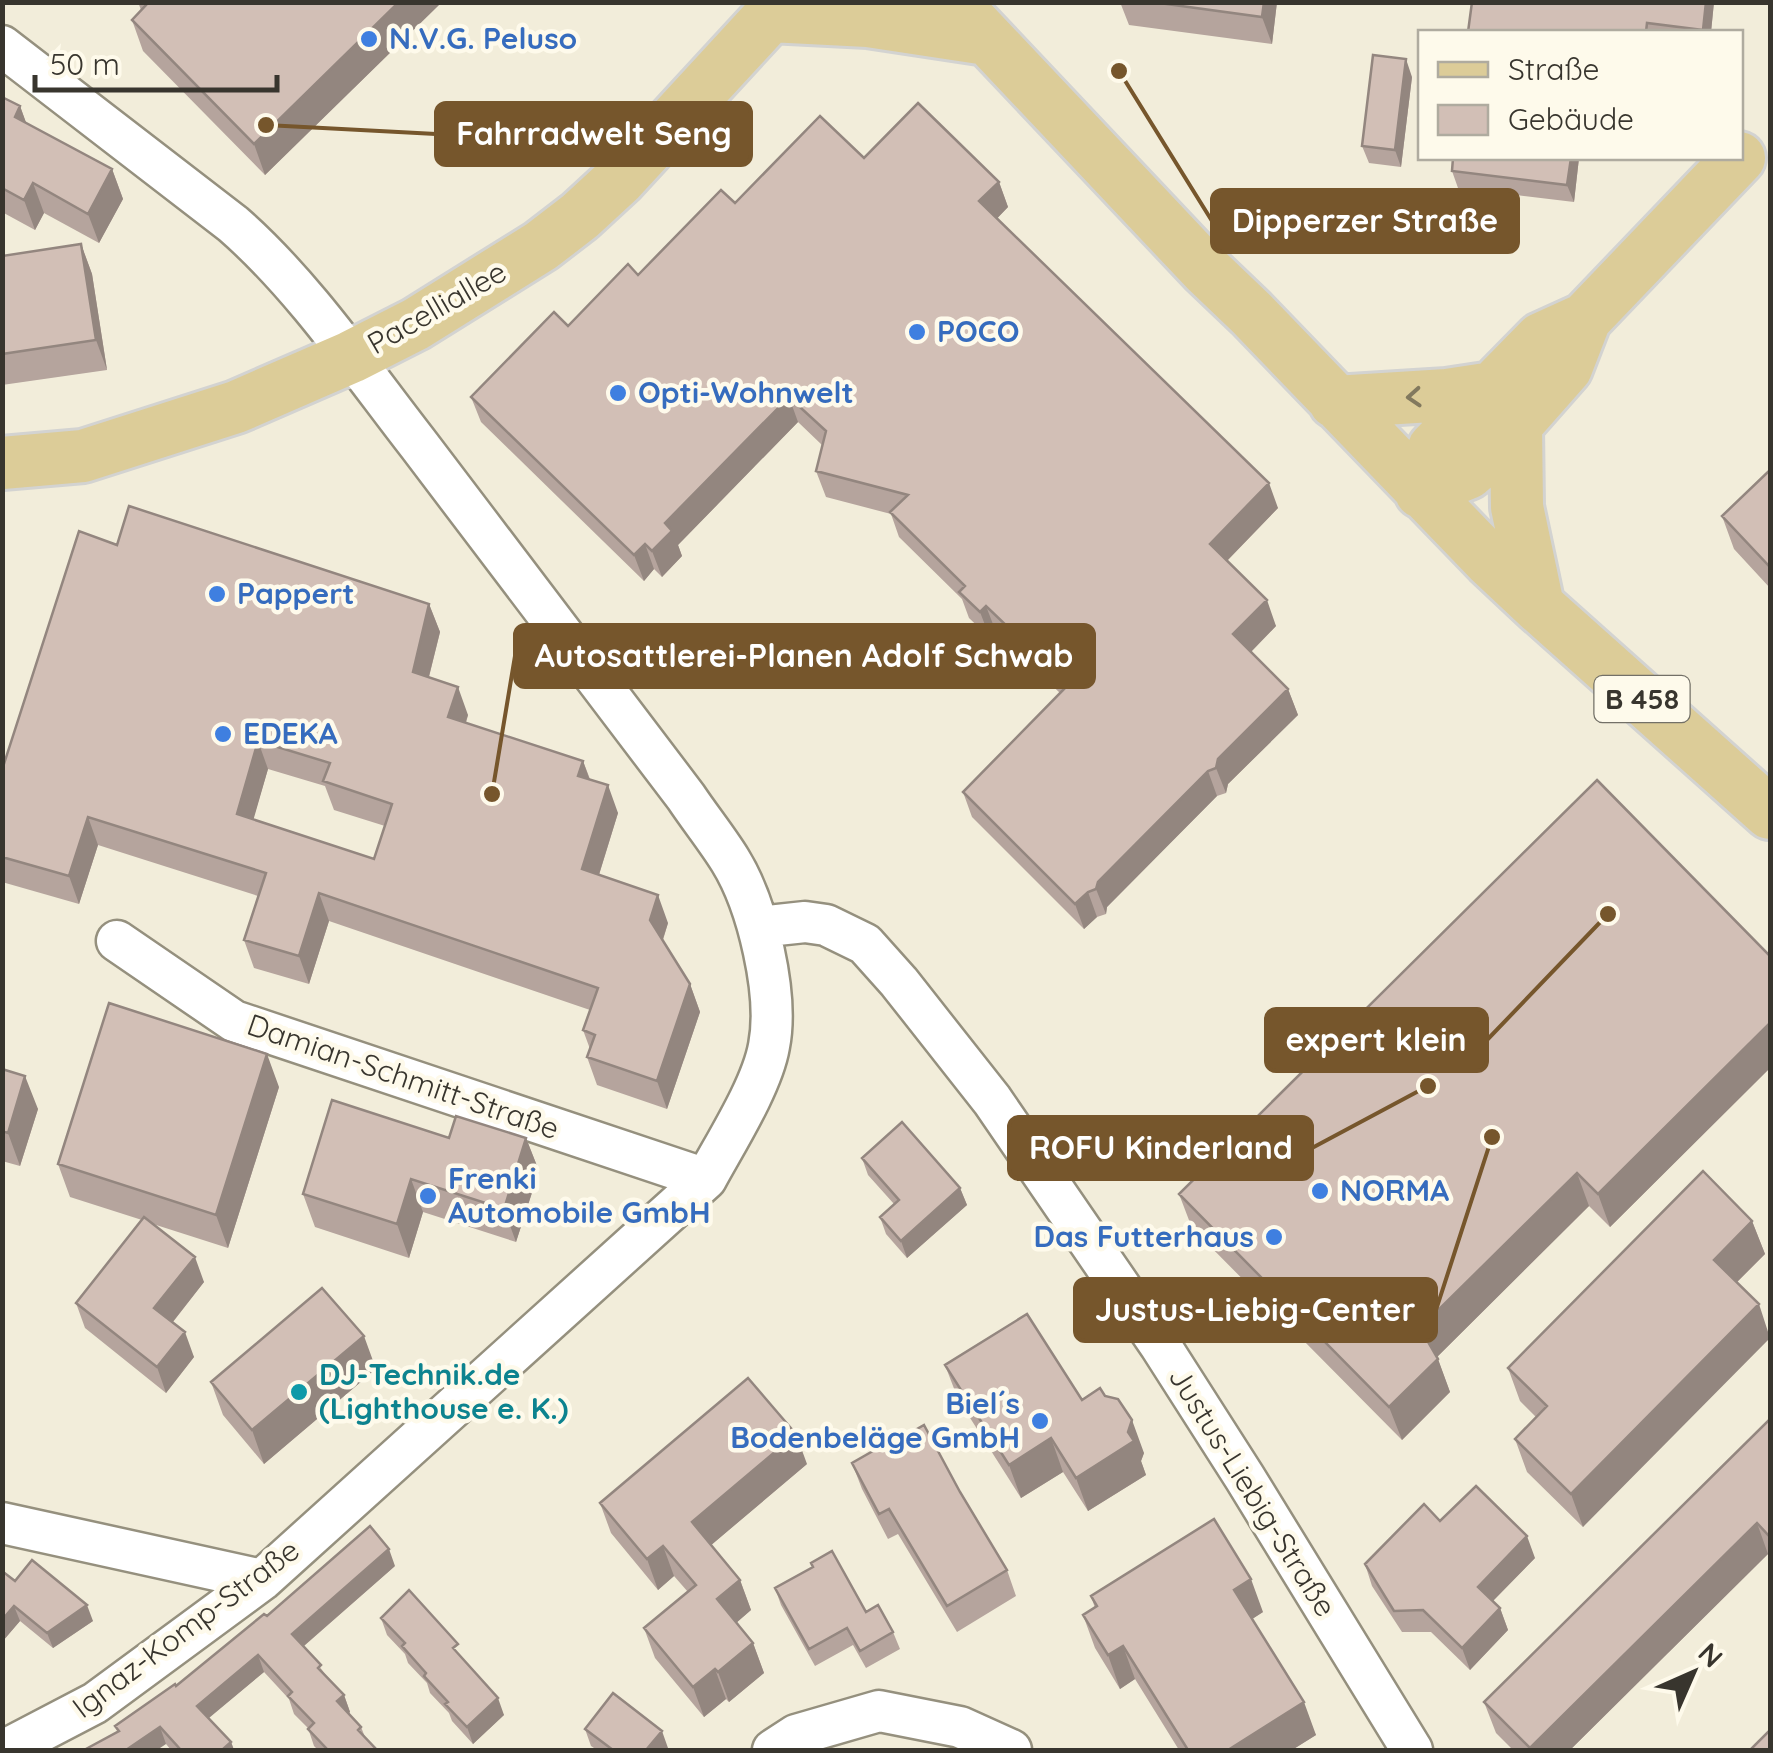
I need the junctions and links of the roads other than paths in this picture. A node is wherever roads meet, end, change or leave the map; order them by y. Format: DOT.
graph roads {
  1 [pos="774,7"];
  2 [pos="975,14"];
  3 [pos="2,46"];
  4 [pos="1770,125"];
  5 [pos="1743,153"];
  6 [pos="1736,160"];
  7 [pos="351,357"];
  8 [pos="1334,402"];
  9 [pos="1504,407"];
  10 [pos="2,463"];
  11 [pos="1421,492"];
  12 [pos="1538,606"];
  13 [pos="1770,813"];
  14 [pos="758,927"];
  15 [pos="117,941"];
  16 [pos="706,1178"];
  17 [pos="2,1524"];
  18 [pos="262,1580"];
  19 [pos="6,1750"];
  20 [pos="774,1750"];
  21 [pos="1011,1750"];
  22 [pos="1412,1750"];
  1 -- 2 [label="main road"];
  1 -- 7 [label="main road, Pacelliallee"];
  2 -- 8 [label="main road, B 458"];
  3 -- 7 [label="street, Ignaz-Komp-Straße"];
  4 -- 5 [label="main road"];
  6 -- 9 [label="main road"];
  7 -- 10 [label="main road, Pacelliallee"];
  7 -- 14 [label="street, Ignaz-Komp-Straße"];
  9 -- 8 [label="main road, one-way"];
  8 -- 11 [label="main road, B 458"];
  9 -- 11 [label="main road"];
  9 -- 12 [label="main road"];
  11 -- 12 [label="main road, B 458"];
  12 -- 13 [label="main road, B 458"];
  14 -- 16 [label="street, Ignaz-Komp-Straße"];
  14 -- 22 [label="street, Justus-Liebig-Straße"];
  15 -- 16 [label="street, Damian-Schmitt-Straße"];
  16 -- 18 [label="street, Ignaz-Komp-Straße"];
  17 -- 18 [label="street"];
  18 -- 19 [label="street, Ignaz-Komp-Straße"];
  20 -- 21 [label="street"];
}
